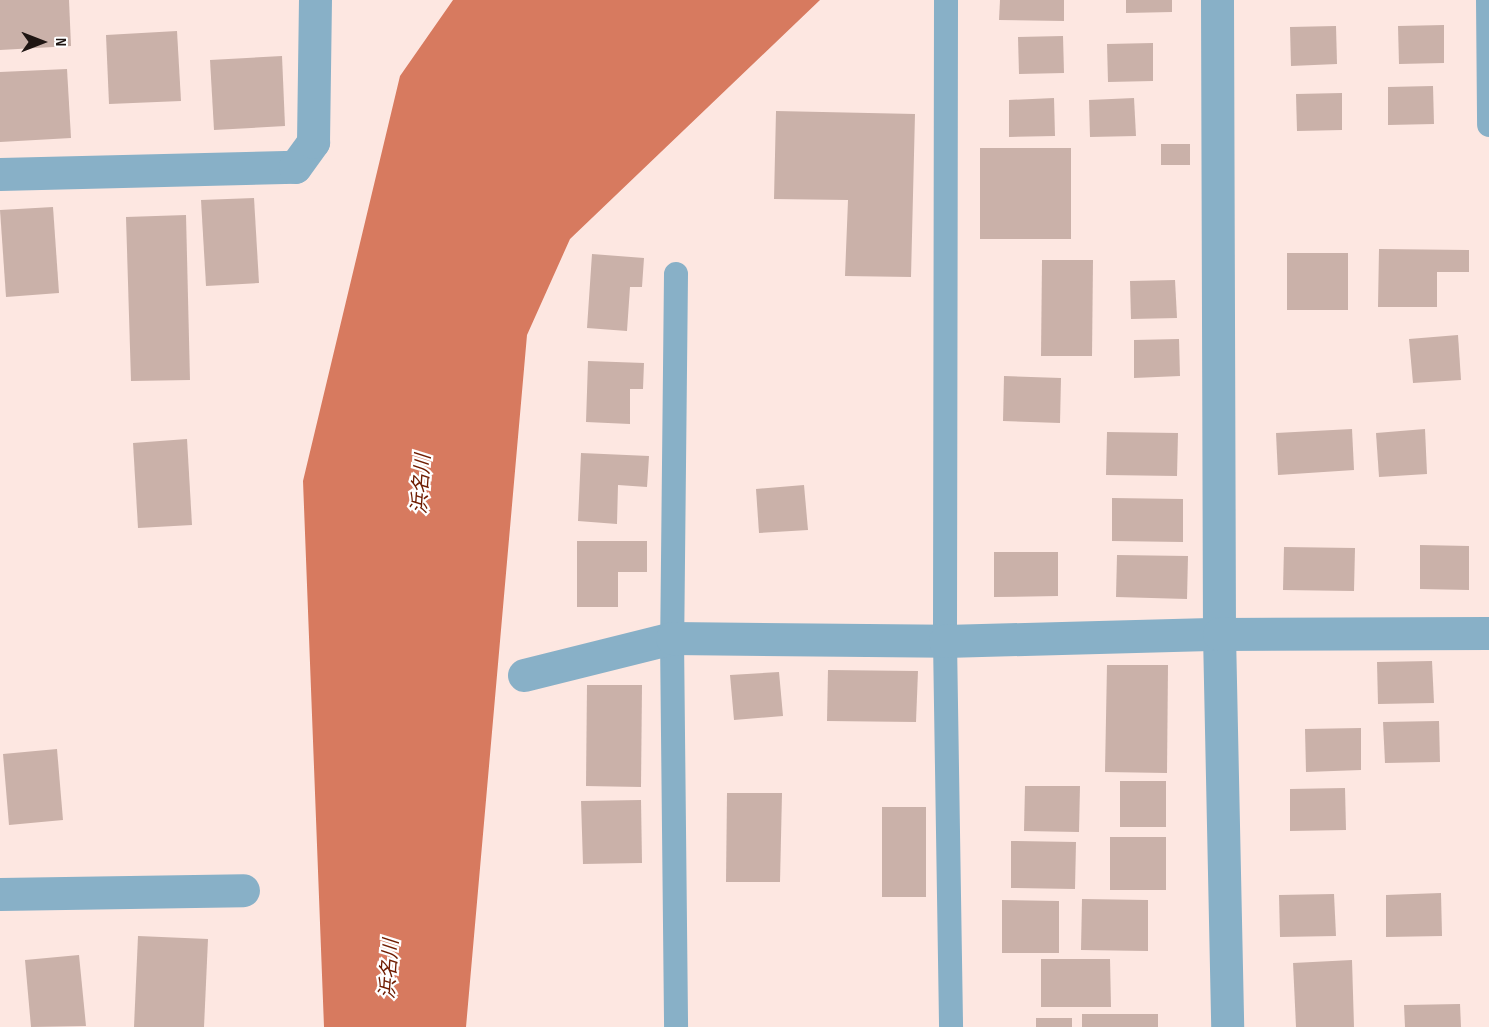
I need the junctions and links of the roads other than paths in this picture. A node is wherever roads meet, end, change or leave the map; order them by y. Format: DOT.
graph roads {
  1 [pos="315,0"];
  2 [pos="946,0"];
  3 [pos="1217,0"];
  4 [pos="1488,0"];
  5 [pos="1489,124"];
  6 [pos="0,174"];
  7 [pos="676,274"];
  8 [pos="1489,633"];
  9 [pos="1220,634"];
  10 [pos="672,638"];
  11 [pos="945,641"];
  12 [pos="524,675"];
  13 [pos="243,890"];
  14 [pos="0,894"];
  15 [pos="676,1027"];
  16 [pos="951,1027"];
  17 [pos="1227,1027"];
  1 -- 6 [label="street"];
  2 -- 11 [label="lane"];
  3 -- 9 [label="street"];
  4 -- 5 [label="lane"];
  7 -- 10 [label="lane"];
  8 -- 9 [label="street"];
  9 -- 11 [label="street"];
  9 -- 17 [label="street"];
  10 -- 11 [label="street"];
  10 -- 12 [label="street"];
  10 -- 15 [label="lane"];
  11 -- 16 [label="lane"];
  13 -- 14 [label="street"];
}
